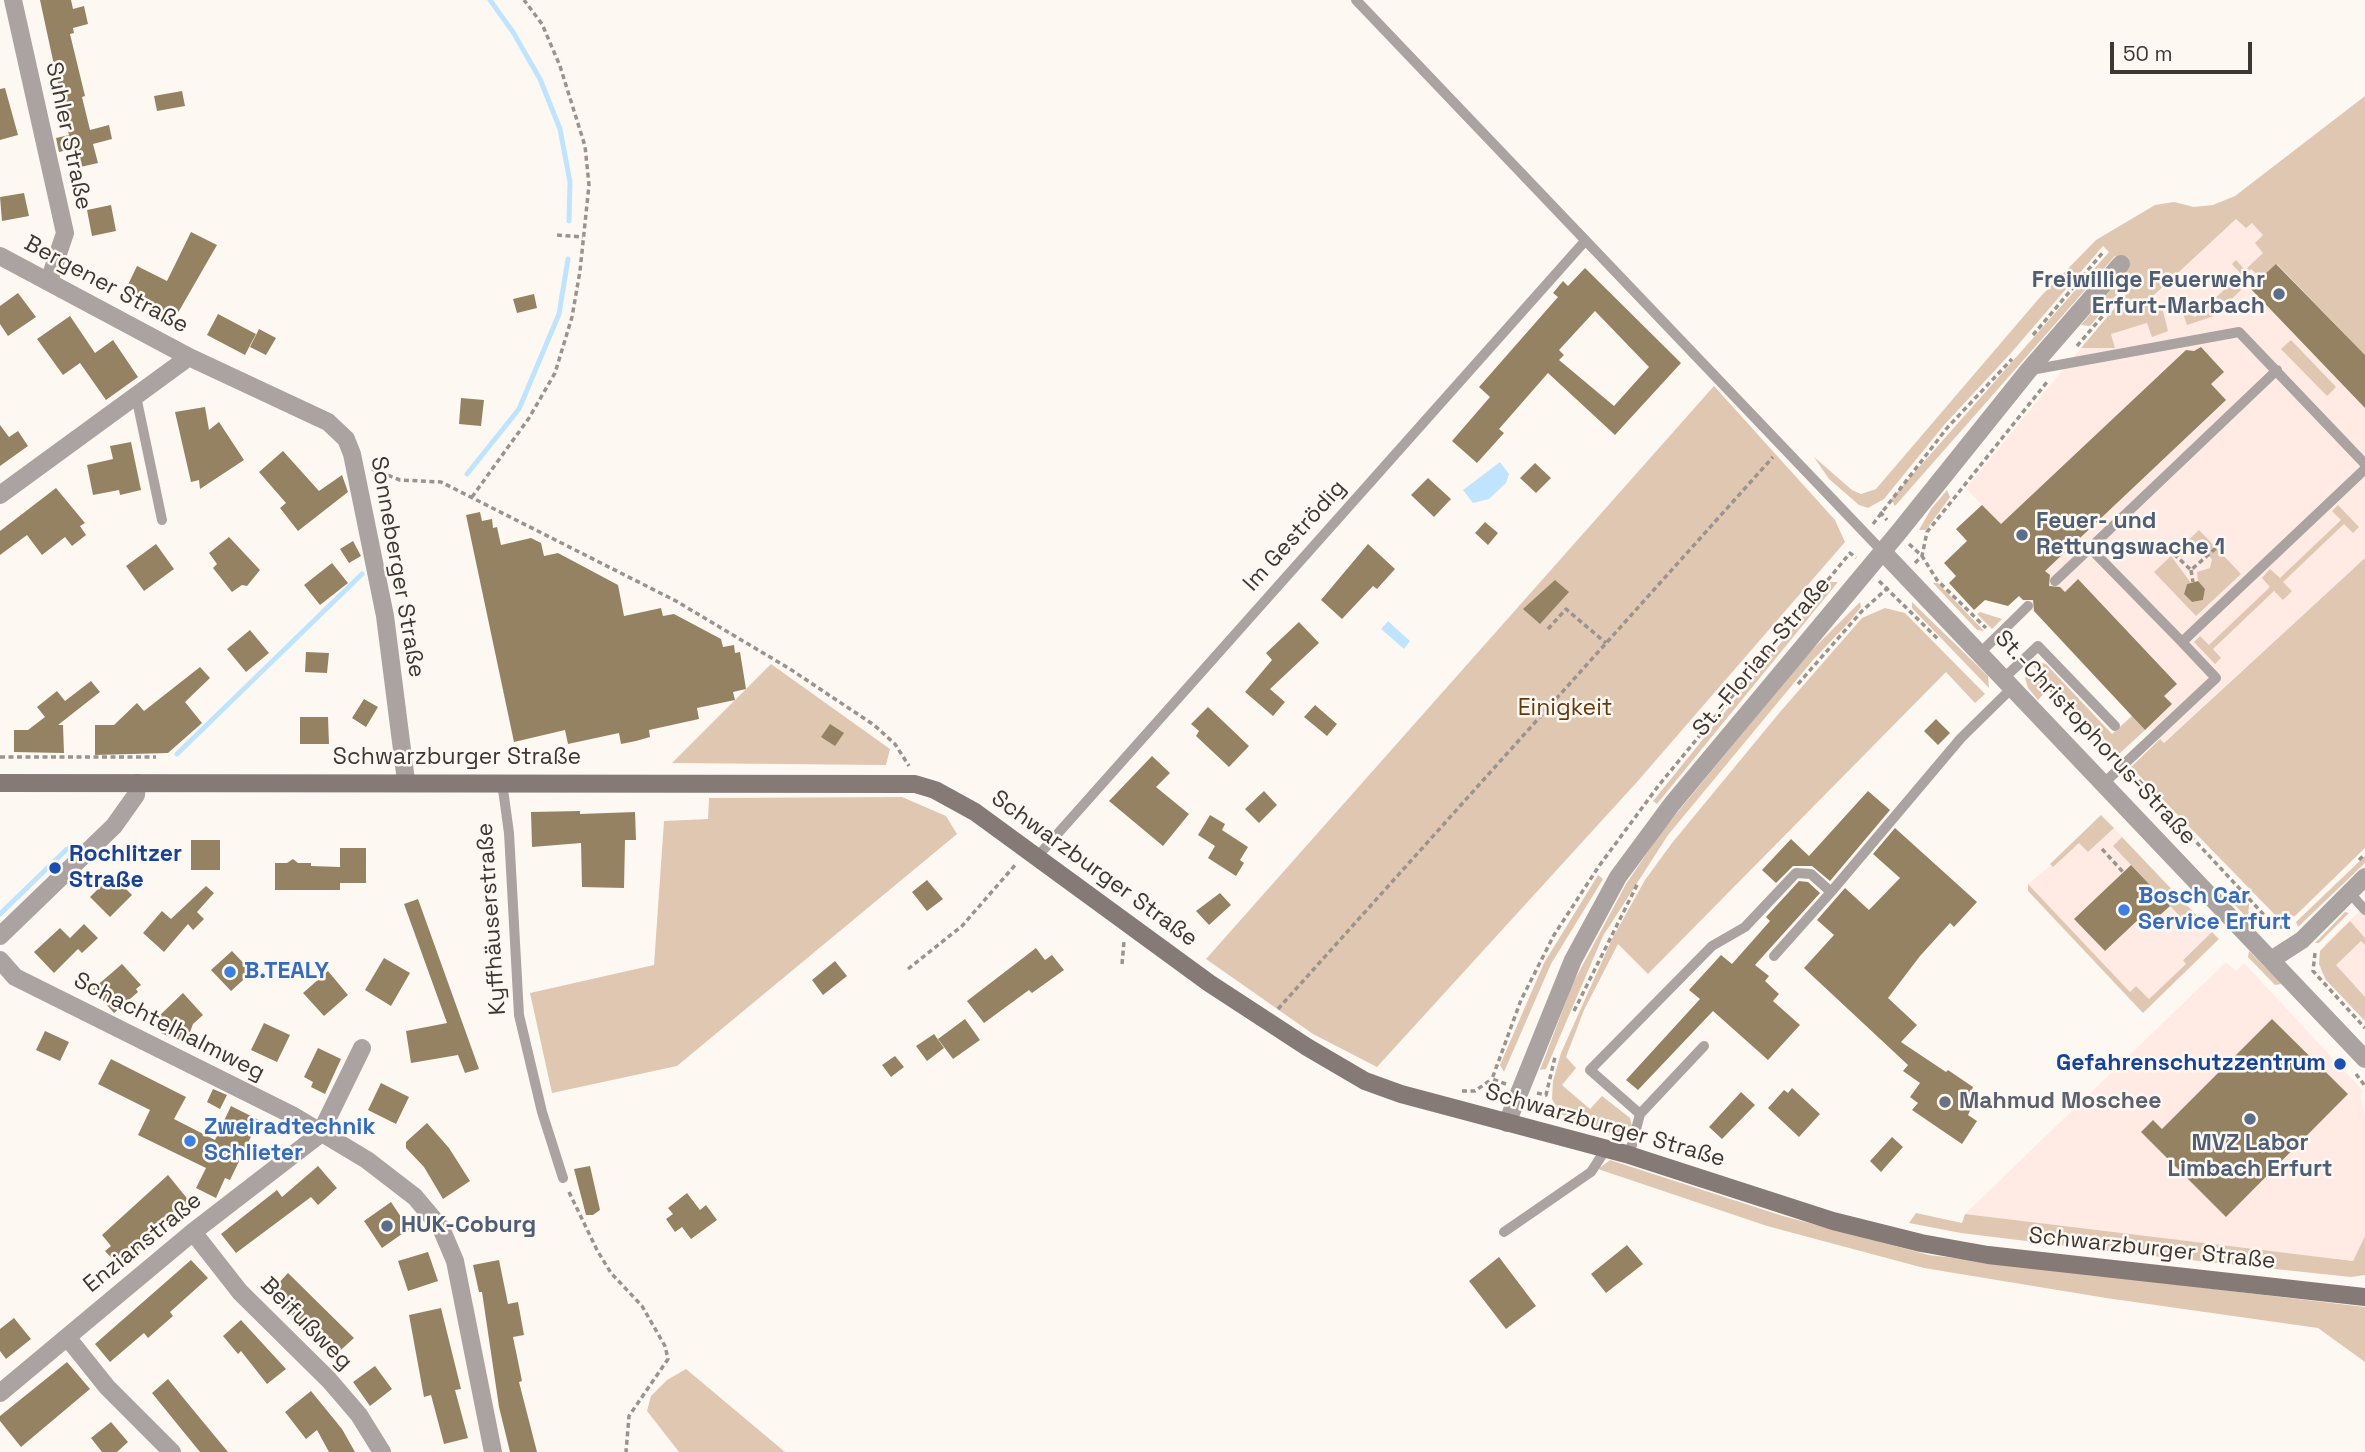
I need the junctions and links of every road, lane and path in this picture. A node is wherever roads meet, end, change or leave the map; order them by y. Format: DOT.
graph roads {
  1 [pos="13,0"];
  2 [pos="524,0"];
  3 [pos="1356,0"];
  4 [pos="557,235"];
  5 [pos="583,237"];
  6 [pos="1585,242"];
  7 [pos="2104,251"];
  8 [pos="0,256"];
  9 [pos="2120,264"];
  10 [pos="49,281"];
  11 [pos="2111,306"];
  12 [pos="2028,341"];
  13 [pos="2020,351"];
  14 [pos="189,357"];
  15 [pos="2061,364"];
  16 [pos="2277,370"];
  17 [pos="2028,371"];
  18 [pos="136,396"];
  19 [pos="1783,445"];
  20 [pos="2365,466"];
  21 [pos="355,467"];
  22 [pos="0,495"];
  23 [pos="472,497"];
  24 [pos="162,520"];
  25 [pos="1867,534"];
  26 [pos="2090,548"];
  27 [pos="2216,548"];
  28 [pos="1882,551"];
  29 [pos="1850,553"];
  30 [pos="2174,554"];
  31 [pos="2191,570"];
  32 [pos="1904,573"];
  33 [pos="2055,581"];
  34 [pos="2193,582"];
  35 [pos="2028,606"];
  36 [pos="1548,629"];
  37 [pos="2182,642"];
  38 [pos="1606,643"];
  39 [pos="1980,653"];
  40 [pos="2009,683"];
  41 [pos="1791,692"];
  42 [pos="2115,726"];
  43 [pos="0,757"];
  44 [pos="156,758"];
  45 [pos="406,781"];
  46 [pos="502,782"];
  47 [pos="0,783"];
  48 [pos="137,783"];
  49 [pos="2104,783"];
  50 [pos="915,784"];
  51 [pos="2102,849"];
  52 [pos="1031,854"];
  53 [pos="2123,872"];
  54 [pos="2365,877"];
  55 [pos="1639,881"];
  56 [pos="1831,892"];
  57 [pos="2349,892"];
  58 [pos="2365,910"];
  59 [pos="0,936"];
  60 [pos="1774,956"];
  61 [pos="0,960"];
  62 [pos="2271,960"];
  63 [pos="908,969"];
  64 [pos="1570,1020"];
  65 [pos="1270,1023"];
  66 [pos="1558,1044"];
  67 [pos="1704,1046"];
  68 [pos="362,1048"];
  69 [pos="2365,1059"];
  70 [pos="1546,1095"];
  71 [pos="1640,1114"];
  72 [pos="1507,1123"];
  73 [pos="320,1134"];
  74 [pos="1606,1149"];
  75 [pos="1626,1154"];
  76 [pos="563,1178"];
  77 [pos="193,1232"];
  78 [pos="1504,1232"];
  79 [pos="2365,1297"];
  80 [pos="67,1338"];
  81 [pos="0,1393"];
  82 [pos="172,1452"];
  83 [pos="382,1452"];
  84 [pos="494,1452"];
  85 [pos="626,1452"];
  1 -- 10 [label="street, Suhler Straße"];
  2 -- 5 [label="path"];
  3 -- 6 [label="lane"];
  4 -- 5 [label="path"];
  5 -- 23 [label="path"];
  6 -- 19 [label="lane"];
  6 -- 52 [label="lane, Im Geströdig"];
  7 -- 12 [label="path"];
  8 -- 10 [label="street, Bergener Straße"];
  9 -- 17 [label="street, St.-Florian-Straße"];
  10 -- 14 [label="street, Bergener Straße"];
  11 -- 15 [label="path"];
  13 -- 25 [label="path"];
  14 -- 18 [label="street"];
  14 -- 21 [label="street, Sonneberger Straße"];
  15 -- 16 [label="lane"];
  15 -- 17 [label="lane"];
  15 -- 32 [label="path"];
  16 -- 20 [label="lane"];
  16 -- 26 [label="lane"];
  17 -- 28 [label="street, St.-Florian-Straße"];
  18 -- 22 [label="street"];
  18 -- 24 [label="lane"];
  19 -- 25 [label="lane"];
  19 -- 38 [label="path"];
  20 -- 37 [label="lane"];
  21 -- 23 [label="path"];
  21 -- 45 [label="street, Sonneberger Straße"];
  23 -- 50 [label="path"];
  25 -- 28 [label="lane"];
  25 -- 29 [label="path"];
  26 -- 33 [label="lane"];
  26 -- 37 [label="lane"];
  27 -- 31 [label="path"];
  28 -- 32 [label="street, St.-Christophorus-Straße"];
  28 -- 72 [label="street, St.-Florian-Straße"];
  30 -- 31 [label="path"];
  31 -- 34 [label="path"];
  32 -- 39 [label="street, St.-Christophorus-Straße"];
  32 -- 41 [label="path"];
  35 -- 39 [label="lane"];
  36 -- 38 [label="path"];
  37 -- 49 [label="lane"];
  38 -- 65 [label="path"];
  39 -- 40 [label="street, St.-Christophorus-Straße"];
  40 -- 42 [label="lane"];
  40 -- 49 [label="street, St.-Christophorus-Straße"];
  40 -- 56 [label="lane"];
  43 -- 44 [label="path"];
  45 -- 46 [label="street, Schwarzburger Straße"];
  45 -- 48 [label="street, Schwarzburger Straße"];
  46 -- 50 [label="street, Schwarzburger Straße"];
  46 -- 76 [label="lane, Kyffhäuserstraße"];
  47 -- 48 [label="street, Schwarzburger Straße"];
  48 -- 59 [label="street"];
  49 -- 62 [label="street, St.-Christophorus-Straße"];
  50 -- 52 [label="street, Schwarzburger Straße"];
  51 -- 53 [label="path"];
  52 -- 63 [label="path"];
  52 -- 65 [label="street, Schwarzburger Straße"];
  54 -- 57 [label="street"];
  55 -- 64 [label="path"];
  56 -- 60 [label="lane"];
  56 -- 71 [label="lane"];
  57 -- 58 [label="lane"];
  57 -- 62 [label="street"];
  61 -- 73 [label="street, Schachtelhalmweg"];
  62 -- 69 [label="street, St.-Christophorus-Straße"];
  65 -- 72 [label="street, Schwarzburger Straße"];
  66 -- 70 [label="path"];
  67 -- 71 [label="lane"];
  68 -- 73 [label="street"];
  71 -- 75 [label="lane"];
  72 -- 74 [label="street, Schwarzburger Straße"];
  73 -- 77 [label="street, Enzianstraße"];
  73 -- 84 [label="street, Schachtelhalmweg"];
  74 -- 75 [label="street, Schwarzburger Straße"];
  74 -- 78 [label="lane"];
  75 -- 79 [label="street, Schwarzburger Straße"];
  76 -- 85 [label="path"];
  77 -- 80 [label="street, Enzianstraße"];
  77 -- 83 [label="street, Beifußweg"];
  80 -- 81 [label="street, Enzianstraße"];
  80 -- 82 [label="street"];
}
